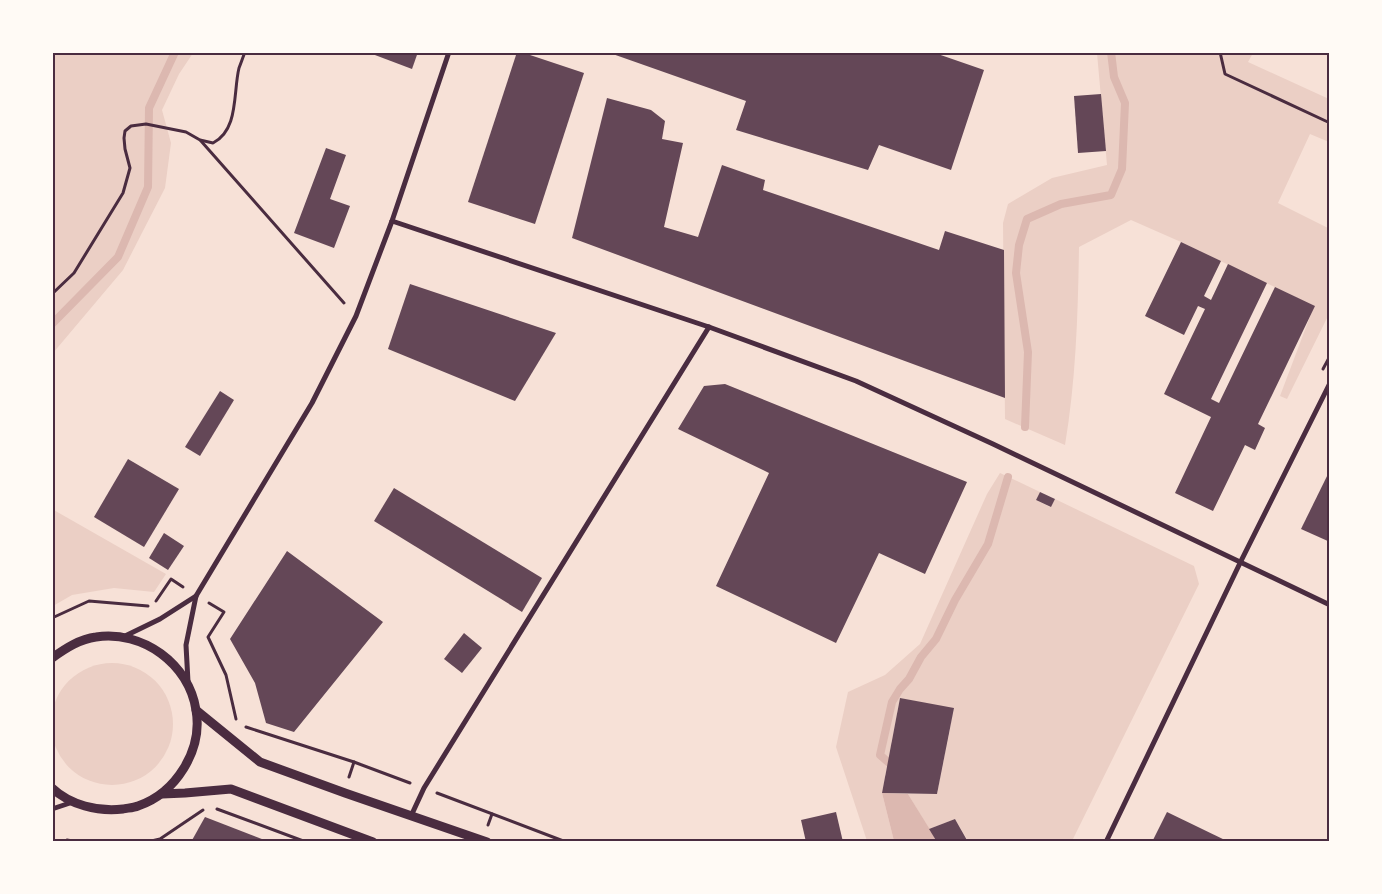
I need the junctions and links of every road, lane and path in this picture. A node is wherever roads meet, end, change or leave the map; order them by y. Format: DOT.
graph roads {
  1 [pos="245,52"];
  2 [pos="450,52"];
  3 [pos="1220,52"];
  4 [pos="1330,124"];
  5 [pos="200,140"];
  6 [pos="392,221"];
  7 [pos="52,294"];
  8 [pos="356,316"];
  9 [pos="709,327"];
  10 [pos="1330,383"];
  11 [pos="1241,561"];
  12 [pos="196,596"];
  13 [pos="1330,605"];
  14 [pos="52,618"];
  15 [pos="123,637"];
  16 [pos="52,658"];
  17 [pos="188,684"];
  18 [pos="196,710"];
  19 [pos="52,788"];
  20 [pos="424,788"];
  21 [pos="162,794"];
  22 [pos="74,802"];
  23 [pos="52,808"];
  24 [pos="412,816"];
  25 [pos="66,842"];
  26 [pos="78,842"];
  27 [pos="148,842"];
  28 [pos="306,842"];
  29 [pos="373,842"];
  30 [pos="487,842"];
  31 [pos="566,842"];
  32 [pos="1106,842"];
  1 -- 5 [label="path"];
  2 -- 6 [label="street"];
  3 -- 4 [label="path"];
  5 -- 7 [label="path"];
  5 -- 8 [label="path"];
  6 -- 8 [label="street"];
  6 -- 9 [label="street"];
  8 -- 12 [label="street"];
  9 -- 11 [label="street"];
  9 -- 20 [label="street"];
  10 -- 11 [label="street"];
  11 -- 13 [label="street"];
  11 -- 32 [label="street"];
  12 -- 14 [label="path"];
  12 -- 15 [label="street"];
  12 -- 17 [label="street"];
  12 -- 20 [label="path"];
  15 -- 16 [label="street"];
  15 -- 17 [label="street"];
  17 -- 18 [label="street"];
  18 -- 21 [label="street"];
  18 -- 24 [label="street"];
  19 -- 22 [label="street"];
  20 -- 24 [label="street"];
  20 -- 31 [label="path"];
  21 -- 22 [label="street"];
  21 -- 29 [label="street"];
  22 -- 23 [label="street"];
  24 -- 30 [label="street"];
  25 -- 26 [label="path"];
  27 -- 28 [label="path"];
}
